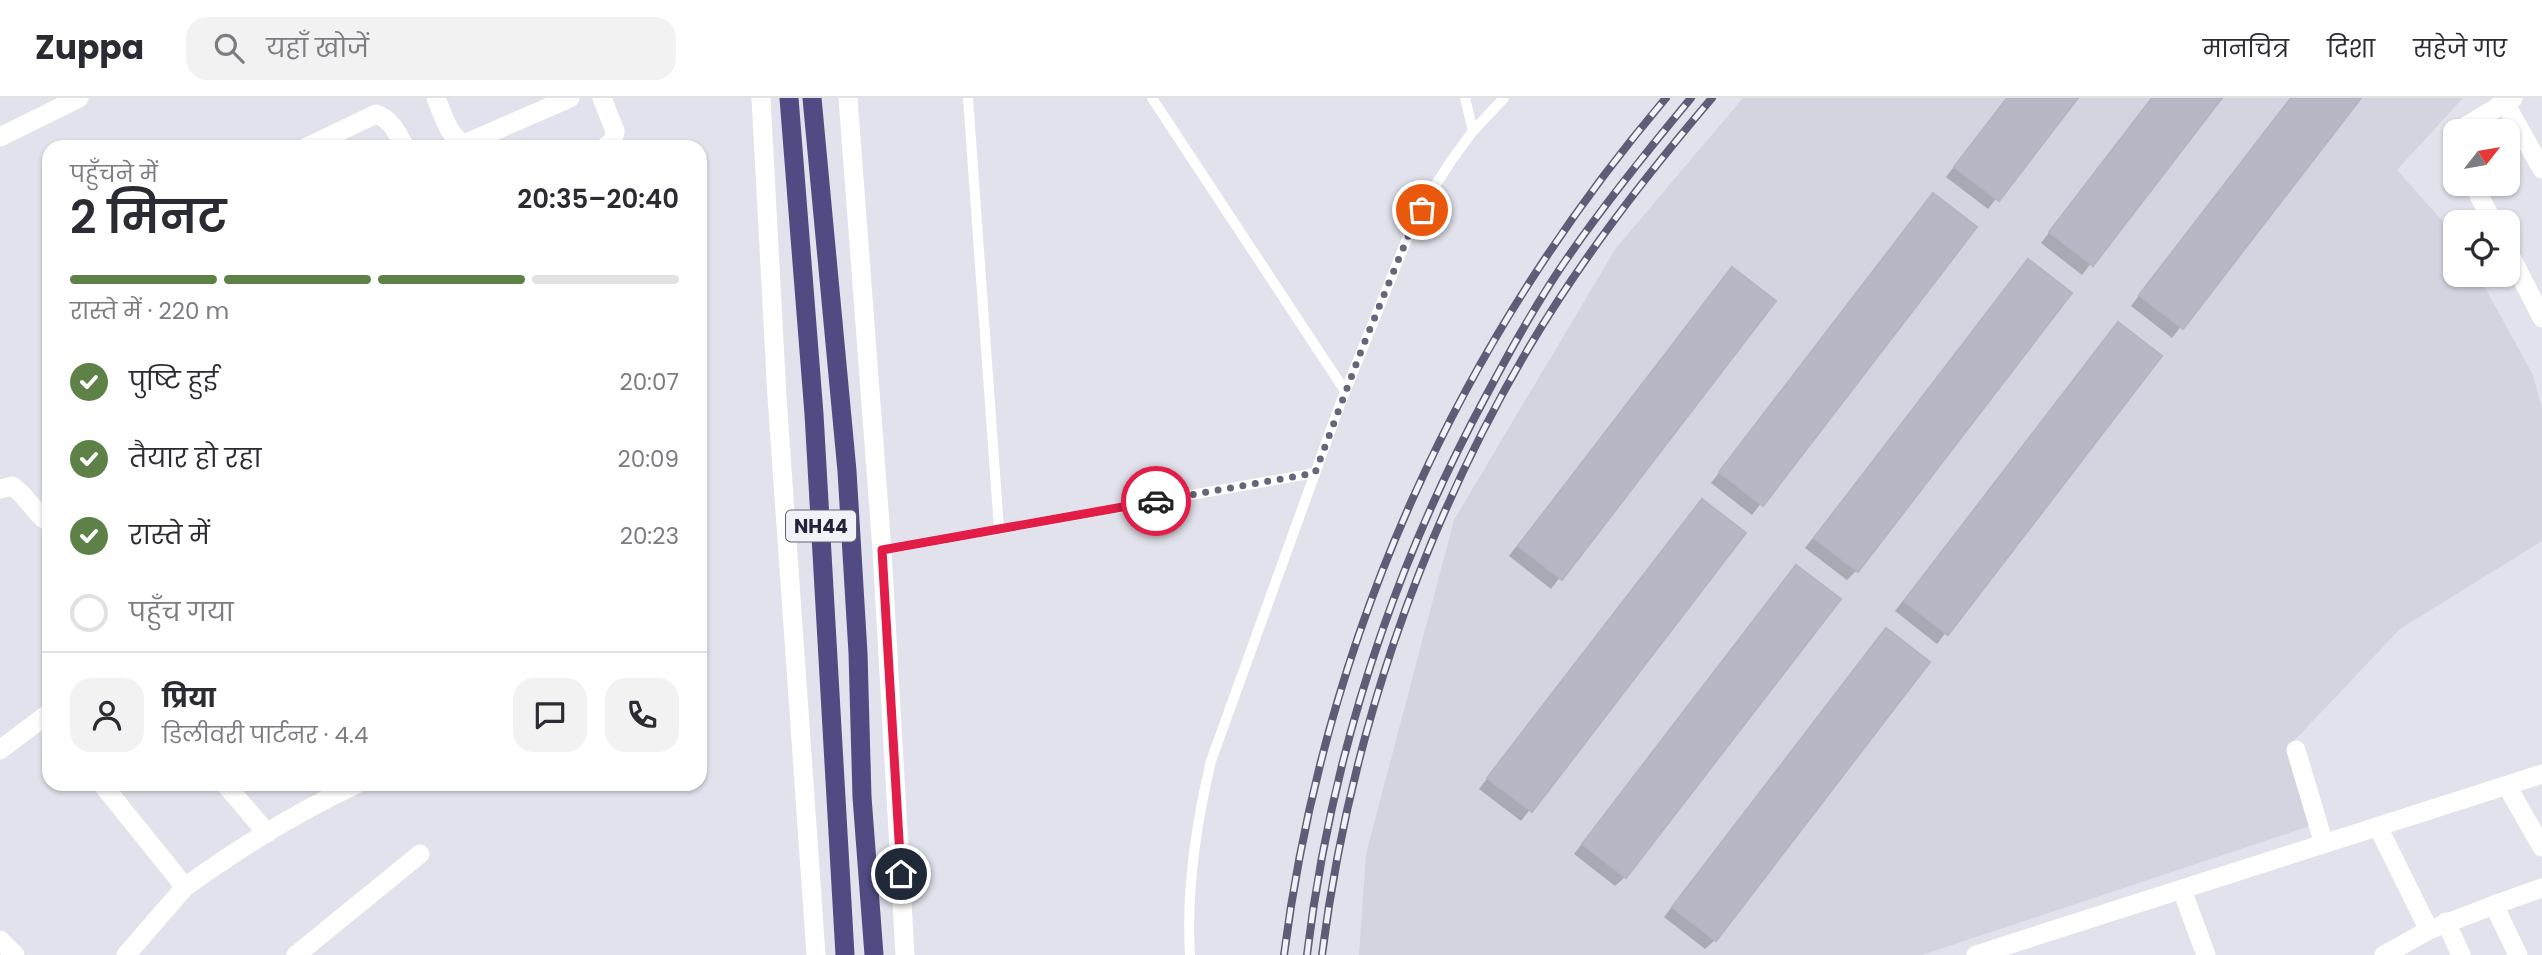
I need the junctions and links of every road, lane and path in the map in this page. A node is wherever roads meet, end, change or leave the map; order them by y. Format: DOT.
graph roads {
  1 [pos="79,98"];
  2 [pos="436,98"];
  3 [pos="570,98"];
  4 [pos="602,98"];
  5 [pos="761,98"];
  6 [pos="789,98"];
  7 [pos="812,98"];
  8 [pos="848,98"];
  9 [pos="968,98"];
  10 [pos="1152,98"];
  11 [pos="1465,98"];
  12 [pos="1504,98"];
  13 [pos="2506,100"];
  14 [pos="2478,119"];
  15 [pos="1473,131"];
  16 [pos="0,136"];
  17 [pos="322,140"];
  18 [pos="401,140"];
  19 [pos="460,140"];
  20 [pos="473,140"];
  21 [pos="613,140"];
  22 [pos="2542,169"];
  23 [pos="2520,275"];
  24 [pos="2542,318"];
  25 [pos="1345,391"];
  26 [pos="1315,473"];
  27 [pos="0,489"];
  28 [pos="42,517"];
  29 [pos="999,529"];
  30 [pos="882,550"];
  31 [pos="42,721"];
  32 [pos="0,750"];
  33 [pos="2296,750"];
  34 [pos="2542,774"];
  35 [pos="2507,786"];
  36 [pos="113,791"];
  37 [pos="231,791"];
  38 [pos="340,791"];
  39 [pos="2378,827"];
  40 [pos="267,833"];
  41 [pos="2324,844"];
  42 [pos="2542,846"];
  43 [pos="420,854"];
  44 [pos="185,887"];
  45 [pos="2542,888"];
  46 [pos="2182,890"];
  47 [pos="2494,905"];
  48 [pos="2437,926"];
  49 [pos="0,940"];
  50 [pos="2007,950"];
  51 [pos="15,955"];
  52 [pos="126,955"];
  53 [pos="296,955"];
  54 [pos="817,955"];
  55 [pos="845,955"];
  56 [pos="874,955"];
  57 [pos="905,955"];
  58 [pos="1190,955"];
  59 [pos="1976,955"];
  60 [pos="2206,955"];
  61 [pos="2384,955"];
  62 [pos="2461,955"];
  63 [pos="2518,955"];
  1 -- 16 [label="street"];
  2 -- 19 [label="street"];
  3 -- 20 [label="street"];
  4 -- 21 [label="street"];
  5 -- 54 [label="street"];
  6 -- 55 [label="highway, NH44"];
  7 -- 56 [label="highway, NH44"];
  8 -- 30 [label="street"];
  9 -- 29 [label="lane"];
  10 -- 25 [label="lane"];
  11 -- 15 [label="lane"];
  12 -- 15 [label="lane"];
  13 -- 14 [label="street"];
  13 -- 22 [label="street"];
  15 -- 25 [label="lane"];
  17 -- 18 [label="street"];
  23 -- 24 [label="street"];
  25 -- 26 [label="lane"];
  26 -- 29 [label="lane"];
  26 -- 58 [label="lane"];
  27 -- 28 [label="street"];
  29 -- 30 [label="lane"];
  30 -- 57 [label="street"];
  31 -- 32 [label="street"];
  33 -- 41 [label="street"];
  34 -- 35 [label="street"];
  35 -- 39 [label="street"];
  35 -- 42 [label="street"];
  36 -- 44 [label="street"];
  37 -- 40 [label="street"];
  38 -- 40 [label="street"];
  39 -- 41 [label="street"];
  39 -- 48 [label="street"];
  40 -- 44 [label="street"];
  41 -- 46 [label="street"];
  43 -- 53 [label="street"];
  44 -- 52 [label="street"];
  45 -- 47 [label="street"];
  46 -- 50 [label="street"];
  46 -- 60 [label="street"];
  47 -- 48 [label="street"];
  47 -- 63 [label="street"];
  48 -- 61 [label="street"];
  48 -- 62 [label="street"];
  49 -- 51 [label="street"];
  50 -- 59 [label="street"];
}
